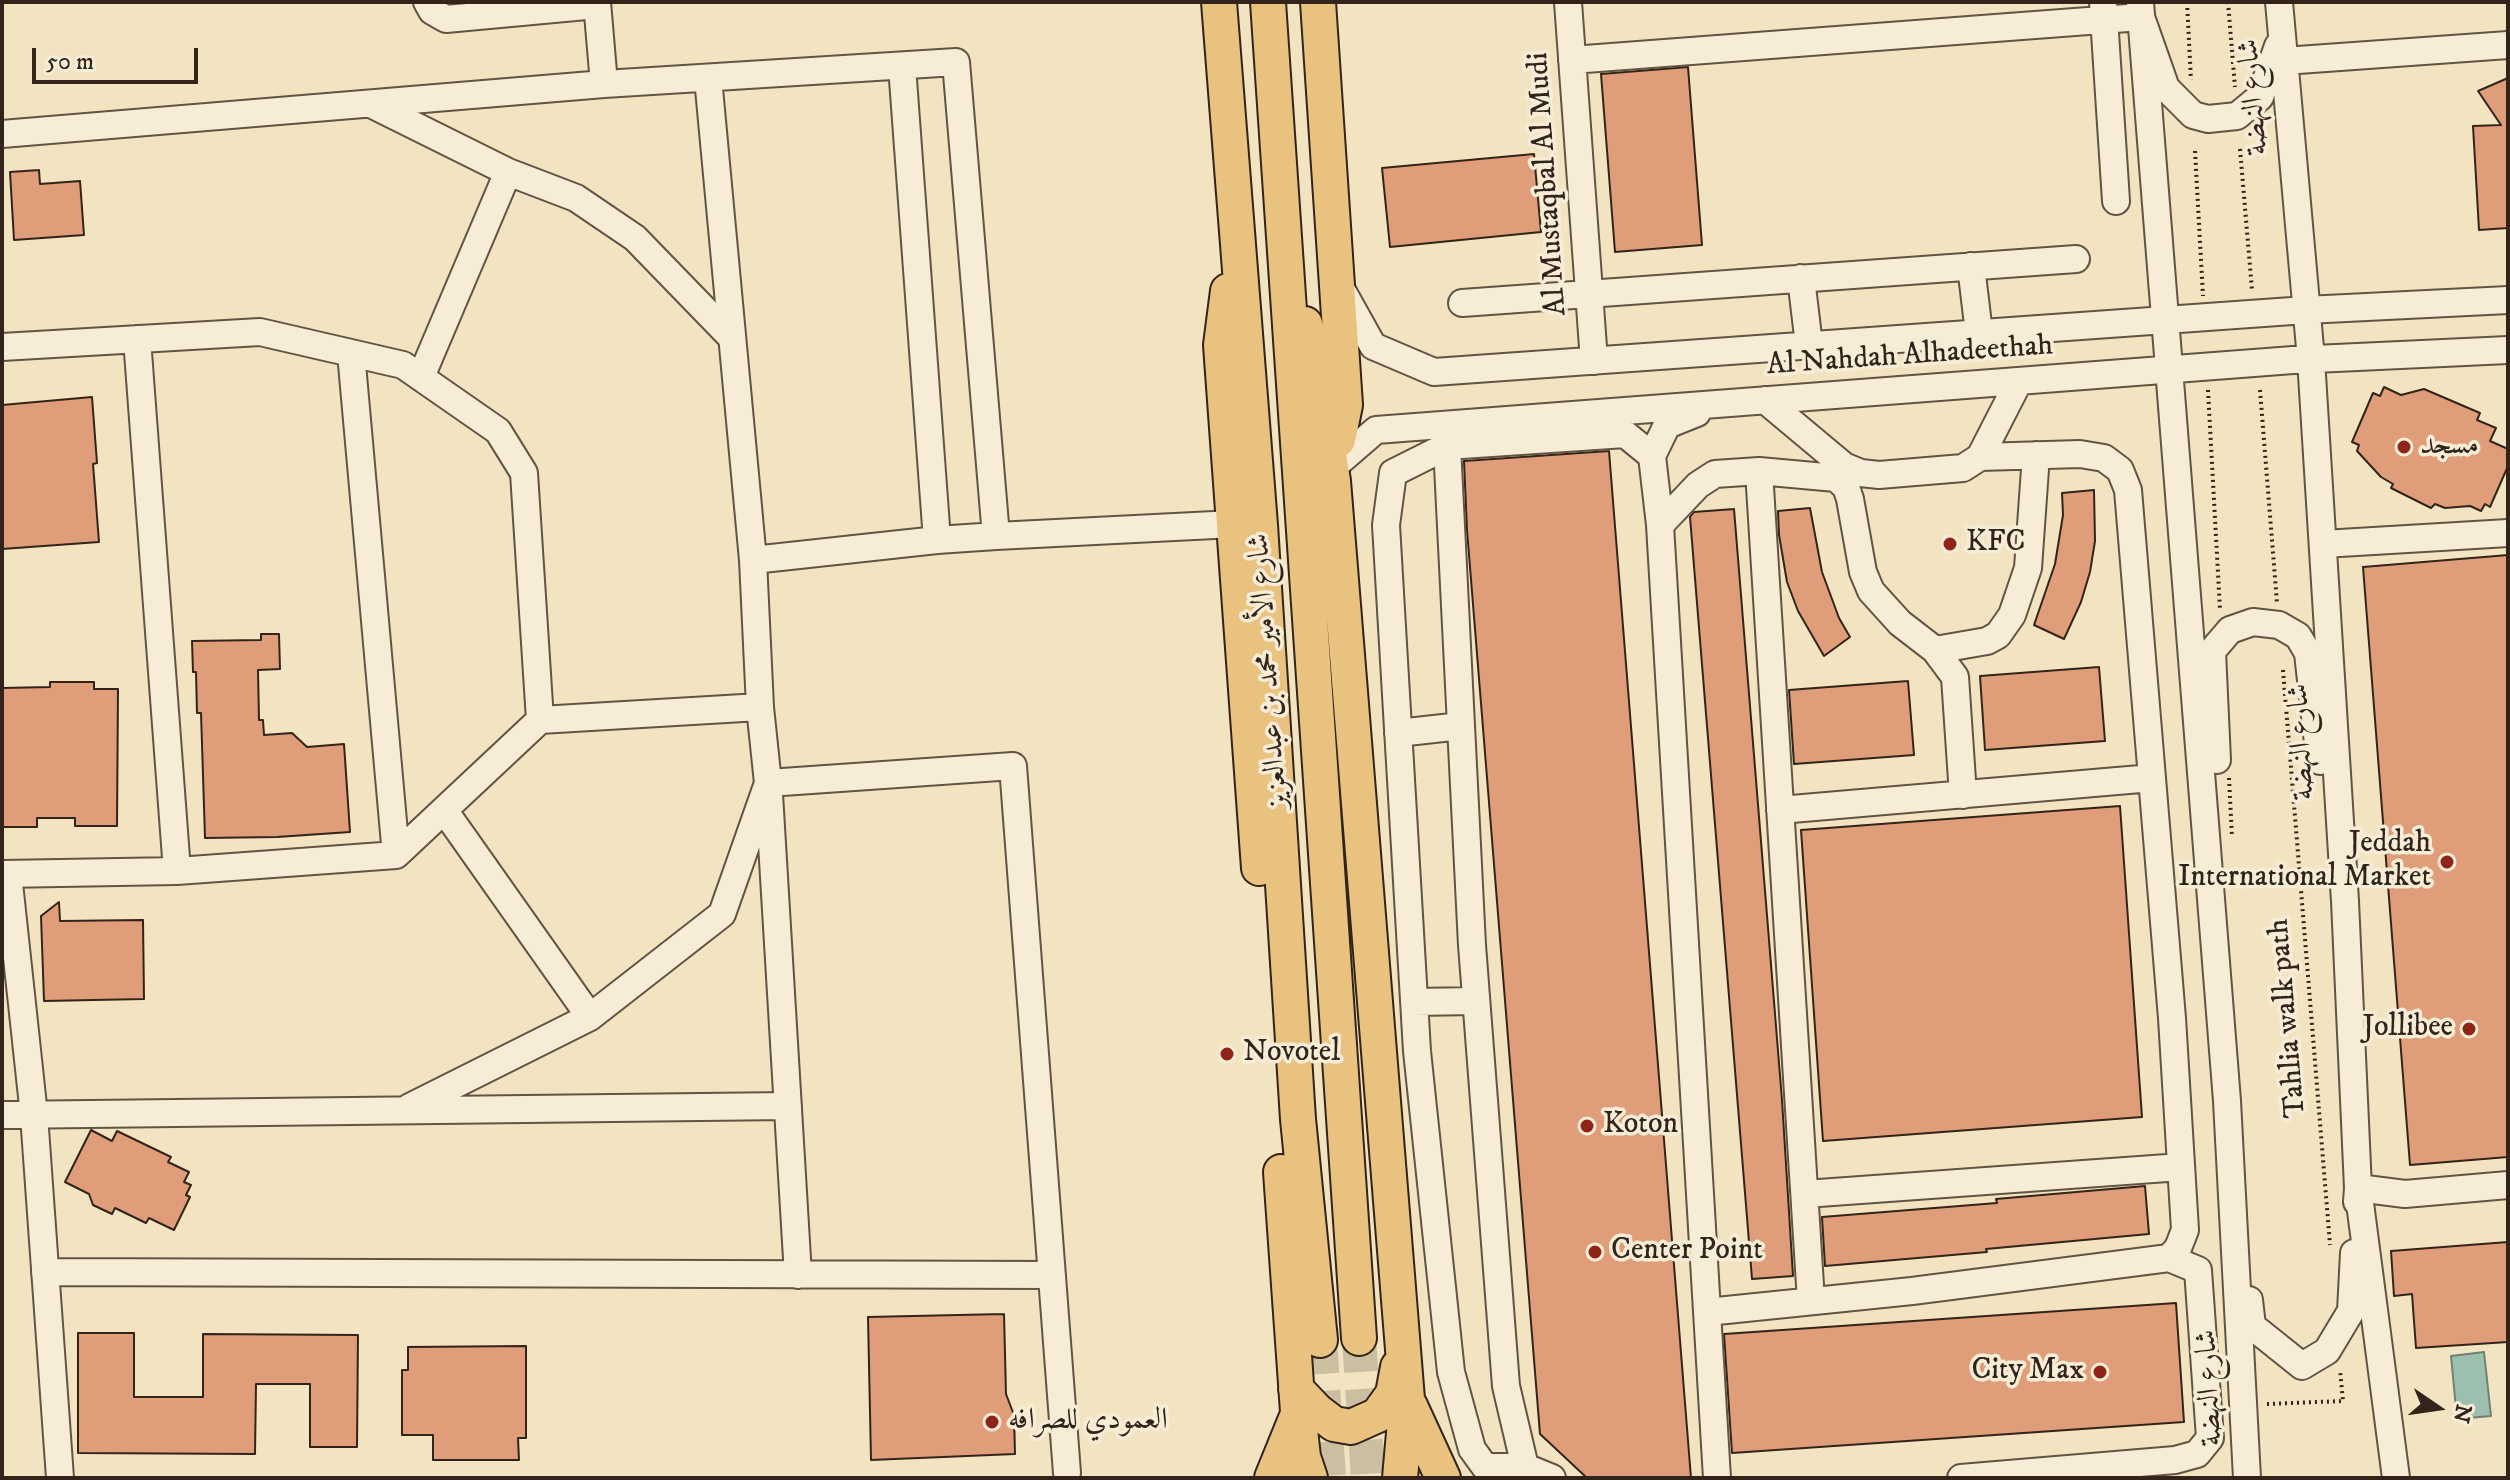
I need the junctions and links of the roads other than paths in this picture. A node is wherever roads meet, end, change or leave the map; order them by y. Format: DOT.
graph roads {
  1 [pos="427,2"];
  2 [pos="1219,2"];
  3 [pos="1268,2"];
  4 [pos="1318,2"];
  5 [pos="1568,2"];
  6 [pos="2279,2"];
  7 [pos="597,4"];
  8 [pos="2140,9"];
  9 [pos="2103,11"];
  10 [pos="2281,34"];
  11 [pos="2508,45"];
  12 [pos="1572,60"];
  13 [pos="2284,61"];
  14 [pos="902,66"];
  15 [pos="708,78"];
  16 [pos="604,84"];
  17 [pos="369,103"];
  18 [pos="2,134"];
  19 [pos="508,172"];
  20 [pos="2116,201"];
  21 [pos="1282,226"];
  22 [pos="1237,229"];
  23 [pos="2076,259"];
  24 [pos="1971,266"];
  25 [pos="1335,277"];
  26 [pos="1801,278"];
  27 [pos="1589,293"];
  28 [pos="2508,300"];
  29 [pos="1462,303"];
  30 [pos="2297,311"];
  31 [pos="2186,315"];
  32 [pos="1979,333"];
  33 [pos="732,338"];
  34 [pos="137,339"];
  35 [pos="1809,345"];
  36 [pos="2,347"];
  37 [pos="2508,350"];
  38 [pos="351,353"];
  39 [pos="2311,359"];
  40 [pos="1594,361"];
  41 [pos="2169,370"];
  42 [pos="421,377"];
  43 [pos="2019,381"];
  44 [pos="1765,400"];
  45 [pos="1719,404"];
  46 [pos="1447,446"];
  47 [pos="2036,455"];
  48 [pos="1652,456"];
  49 [pos="1980,457"];
  50 [pos="1332,468"];
  51 [pos="1759,471"];
  52 [pos="1840,472"];
  53 [pos="1234,524"];
  54 [pos="1660,525"];
  55 [pos="2508,533"];
  56 [pos="996,536"];
  57 [pos="937,540"];
  58 [pos="2323,544"];
  59 [pos="753,560"];
  60 [pos="1935,650"];
  61 [pos="760,707"];
  62 [pos="540,720"];
  63 [pos="1461,726"];
  64 [pos="1398,733"];
  65 [pos="2152,778"];
  66 [pos="768,783"];
  67 [pos="1963,795"];
  68 [pos="444,810"];
  69 [pos="1780,810"];
  70 [pos="396,855"];
  71 [pos="177,871"];
  72 [pos="5,874"];
  73 [pos="2345,901"];
  74 [pos="2213,913"];
  75 [pos="1476,1001"];
  76 [pos="1414,1002"];
  77 [pos="590,1017"];
  78 [pos="2227,1101"];
  79 [pos="788,1106"];
  80 [pos="402,1111"];
  81 [pos="2,1115"];
  82 [pos="34,1115"];
  83 [pos="2181,1167"];
  84 [pos="2508,1185"];
  85 [pos="2358,1188"];
  86 [pos="1805,1194"];
  87 [pos="2169,1258"];
  88 [pos="45,1272"];
  89 [pos="798,1275"];
  90 [pos="1052,1275"];
  91 [pos="1811,1301"];
  92 [pos="1707,1312"];
  93 [pos="1359,1338"];
  94 [pos="1320,1340"];
  95 [pos="1402,1345"];
  96 [pos="1407,1399"];
  97 [pos="1297,1400"];
  98 [pos="1525,1467"];
  99 [pos="1067,1473"];
  100 [pos="60,1478"];
  101 [pos="1272,1478"];
  102 [pos="1310,1478"];
  103 [pos="1400,1478"];
  104 [pos="1443,1478"];
  105 [pos="1552,1478"];
  106 [pos="1717,1478"];
  107 [pos="1961,1478"];
  108 [pos="2247,1478"];
  109 [pos="2396,1478"];
  1 -- 7 [label="street"];
  2 -- 22 [label="main road, شارع الأمير محمد بن عبدالعزيز"];
  3 -- 21 [label="main road, شارع الأمير محمد بن عبدالعزيز"];
  4 -- 25 [label="main road"];
  5 -- 12 [label="street, Al Mustaqbal Al Mudi"];
  6 -- 10 [label="street, شارع النهضة"];
  7 -- 16 [label="street"];
  8 -- 9 [label="street"];
  8 -- 10 [label="street"];
  8 -- 31 [label="street, شارع النهضة"];
  9 -- 12 [label="street"];
  9 -- 20 [label="street"];
  10 -- 13 [label="street, شارع النهضة"];
  11 -- 13 [label="street"];
  12 -- 27 [label="street, Al Mustaqbal Al Mudi"];
  13 -- 30 [label="street, شارع النهضة"];
  14 -- 15 [label="street"];
  14 -- 56 [label="street"];
  14 -- 57 [label="street"];
  15 -- 16 [label="street"];
  15 -- 33 [label="street"];
  16 -- 17 [label="street"];
  17 -- 18 [label="street"];
  17 -- 19 [label="street"];
  19 -- 33 [label="street"];
  19 -- 42 [label="street"];
  21 -- 50 [label="main road"];
  21 -- 93 [label="main road, شارع الأمير محمد بن عبدالعزيز"];
  22 -- 53 [label="main road"];
  22 -- 94 [label="main road, شارع الأمير محمد بن عبدالعزيز"];
  23 -- 24 [label="street"];
  24 -- 26 [label="street"];
  24 -- 32 [label="street"];
  25 -- 40 [label="street, Al Nahdah Alhadeethah"];
  25 -- 50 [label="main road"];
  26 -- 27 [label="street"];
  26 -- 35 [label="street"];
  27 -- 29 [label="street"];
  27 -- 40 [label="street, Al Mustaqbal Al Mudi"];
  28 -- 30 [label="street"];
  30 -- 31 [label="street, Al Nahdah Alhadeethah"];
  30 -- 39 [label="street, شارع النهضة"];
  31 -- 32 [label="street, Al Nahdah Alhadeethah"];
  31 -- 41 [label="street, شارع النهضة"];
  32 -- 35 [label="street, Al Nahdah Alhadeethah"];
  33 -- 59 [label="street"];
  34 -- 36 [label="street"];
  34 -- 38 [label="street"];
  34 -- 71 [label="street"];
  35 -- 40 [label="street, Al Nahdah Alhadeethah"];
  37 -- 39 [label="street, Al Nahdah Alhadeethah"];
  38 -- 42 [label="street"];
  38 -- 70 [label="street"];
  39 -- 41 [label="street, Al Nahdah Alhadeethah"];
  39 -- 58 [label="street, شارع النهضة"];
  41 -- 43 [label="street, Al Nahdah Alhadeethah"];
  41 -- 74 [label="street, شارع النهضة"];
  42 -- 62 [label="street"];
  43 -- 44 [label="street, Al Nahdah Alhadeethah"];
  43 -- 49 [label="street"];
  44 -- 45 [label="street, Al Nahdah Alhadeethah"];
  44 -- 52 [label="street"];
  45 -- 48 [label="street"];
  45 -- 50 [label="street, Al Nahdah Alhadeethah"];
  46 -- 48 [label="street"];
  46 -- 63 [label="street"];
  46 -- 64 [label="street"];
  47 -- 49 [label="street"];
  47 -- 60 [label="street"];
  47 -- 65 [label="street"];
  48 -- 54 [label="street"];
  49 -- 52 [label="street"];
  50 -- 95 [label="main road"];
  51 -- 52 [label="street"];
  51 -- 54 [label="street"];
  51 -- 69 [label="street"];
  52 -- 60 [label="street"];
  53 -- 56 [label="street"];
  53 -- 97 [label="main road"];
  54 -- 92 [label="street"];
  55 -- 58 [label="street"];
  56 -- 57 [label="street"];
  57 -- 59 [label="street"];
  58 -- 73 [label="street, شارع النهضة"];
  59 -- 61 [label="street"];
  60 -- 67 [label="street"];
  61 -- 62 [label="street"];
  61 -- 66 [label="street"];
  62 -- 68 [label="street"];
  63 -- 64 [label="street"];
  63 -- 75 [label="street"];
  64 -- 76 [label="street"];
  65 -- 67 [label="street"];
  65 -- 83 [label="street"];
  66 -- 77 [label="street"];
  66 -- 79 [label="street"];
  66 -- 90 [label="street"];
  67 -- 69 [label="street"];
  68 -- 70 [label="street"];
  68 -- 77 [label="street"];
  69 -- 86 [label="street"];
  70 -- 71 [label="street"];
  71 -- 72 [label="street"];
  72 -- 82 [label="street"];
  73 -- 74 [label="street"];
  73 -- 85 [label="street, شارع النهضة"];
  74 -- 78 [label="street, شارع النهضة"];
  75 -- 76 [label="street"];
  75 -- 98 [label="street"];
  76 -- 98 [label="street"];
  77 -- 80 [label="street"];
  78 -- 85 [label="street"];
  78 -- 108 [label="street, شارع النهضة"];
  79 -- 80 [label="street"];
  79 -- 89 [label="street"];
  80 -- 82 [label="street"];
  81 -- 82 [label="street"];
  82 -- 88 [label="street"];
  83 -- 86 [label="street"];
  83 -- 87 [label="street"];
  84 -- 85 [label="street"];
  85 -- 109 [label="street, شارع النهضة"];
  86 -- 91 [label="street"];
  87 -- 91 [label="street"];
  87 -- 107 [label="street"];
  88 -- 89 [label="street"];
  88 -- 100 [label="street"];
  89 -- 90 [label="street"];
  90 -- 99 [label="street"];
  91 -- 92 [label="street"];
  92 -- 106 [label="street"];
  95 -- 96 [label="main road"];
  95 -- 97 [label="main road"];
  96 -- 103 [label="main road"];
  96 -- 104 [label="main road"];
  97 -- 101 [label="main road"];
  97 -- 102 [label="main road"];
  98 -- 105 [label="street"];
}
